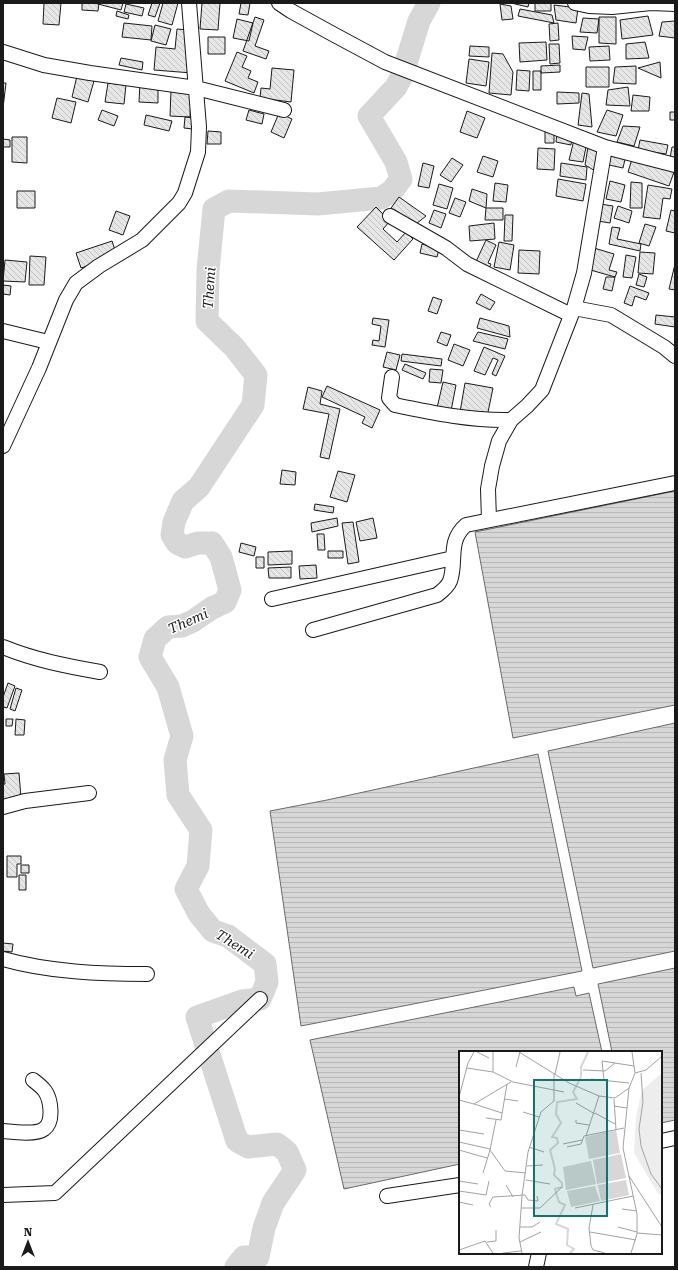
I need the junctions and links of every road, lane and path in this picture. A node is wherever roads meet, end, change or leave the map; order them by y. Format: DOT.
graph roads {
  1 [pos="189,3"];
  2 [pos="279,3"];
  3 [pos="575,3"];
  4 [pos="651,3"];
  5 [pos="675,4"];
  6 [pos="3,52"];
  7 [pos="196,88"];
  8 [pos="284,110"];
  9 [pos="605,147"];
  10 [pos="675,165"];
  11 [pos="390,216"];
  12 [pos="572,311"];
  13 [pos="3,331"];
  14 [pos="48,342"];
  15 [pos="675,356"];
  16 [pos="392,377"];
  17 [pos="511,420"];
  18 [pos="3,446"];
  19 [pos="675,483"];
  20 [pos="489,520"];
  21 [pos="453,558"];
  22 [pos="272,600"];
  23 [pos="313,630"];
  24 [pos="3,647"];
  25 [pos="100,672"];
  26 [pos="89,793"];
  27 [pos="3,807"];
  28 [pos="3,959"];
  29 [pos="147,974"];
  30 [pos="260,999"];
  31 [pos="33,1080"];
  32 [pos="3,1132"];
  33 [pos="675,1138"];
  34 [pos="662,1141"];
  35 [pos="459,1185"];
  36 [pos="3,1195"];
  37 [pos="387,1196"];
  38 [pos="539,1254"];
  39 [pos="536,1267"];
  1 -- 7 [label="street"];
  2 -- 9 [label="street"];
  3 -- 4 [label="street"];
  4 -- 5 [label="street"];
  6 -- 7 [label="street"];
  7 -- 8 [label="street"];
  7 -- 14 [label="street"];
  9 -- 10 [label="street"];
  9 -- 12 [label="street"];
  11 -- 12 [label="street"];
  12 -- 15 [label="street"];
  12 -- 17 [label="street"];
  13 -- 14 [label="street"];
  14 -- 18 [label="street"];
  16 -- 17 [label="street"];
  17 -- 20 [label="street"];
  19 -- 20 [label="street"];
  20 -- 21 [label="street"];
  21 -- 22 [label="street"];
  21 -- 23 [label="street"];
  24 -- 25 [label="street"];
  26 -- 27 [label="street"];
  28 -- 29 [label="street"];
  30 -- 36 [label="street"];
  31 -- 32 [label="street"];
  33 -- 34 [label="street"];
  35 -- 37 [label="street"];
  38 -- 39 [label="street"];
}
